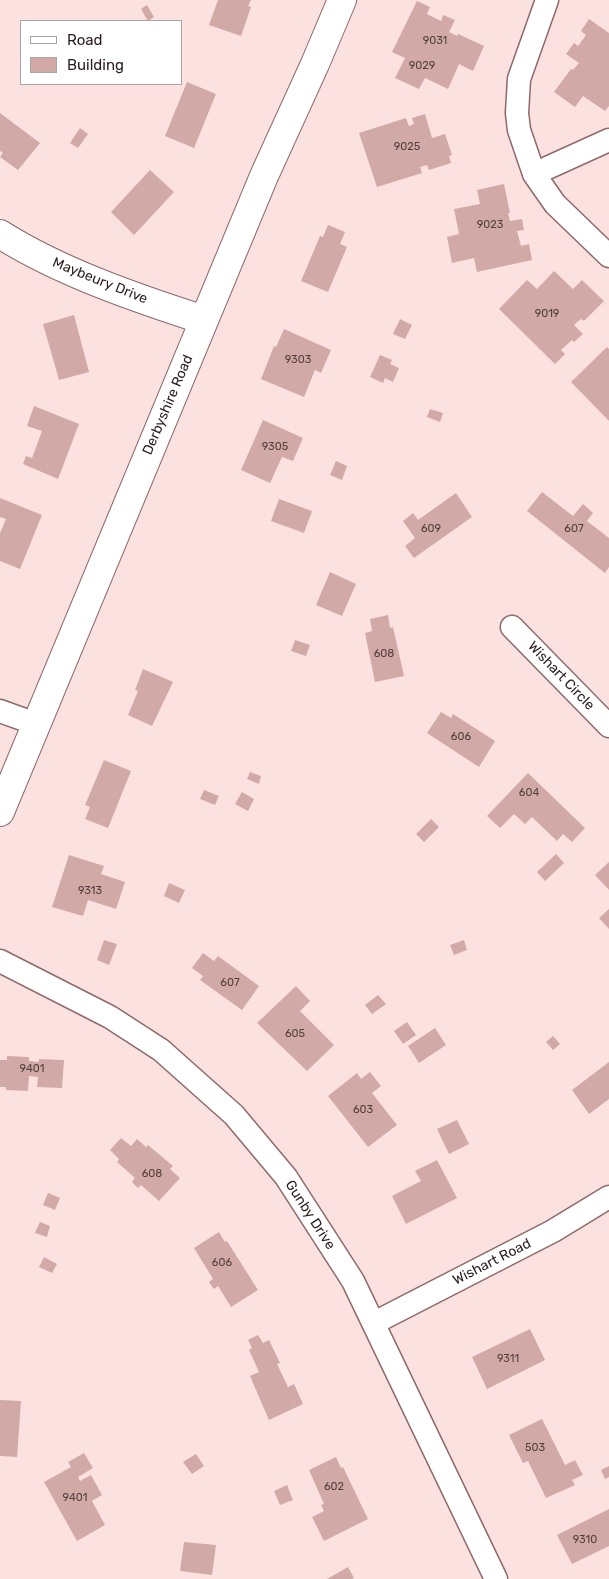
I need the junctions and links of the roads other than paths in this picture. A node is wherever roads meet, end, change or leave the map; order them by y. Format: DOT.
graph roads {
  1 [pos="342,0"];
  2 [pos="547,0"];
  3 [pos="609,140"];
  4 [pos="534,174"];
  5 [pos="0,234"];
  6 [pos="609,256"];
  7 [pos="204,320"];
  8 [pos="512,627"];
  9 [pos="0,711"];
  10 [pos="36,724"];
  11 [pos="609,726"];
  12 [pos="0,812"];
  13 [pos="0,961"];
  14 [pos="609,1197"];
  15 [pos="374,1323"];
  16 [pos="496,1579"];
  1 -- 7 [label="street, Derbyshire Road"];
  2 -- 4 [label="street"];
  3 -- 4 [label="street"];
  4 -- 6 [label="street"];
  5 -- 7 [label="street, Maybeury Drive"];
  7 -- 10 [label="street, Derbyshire Road"];
  8 -- 11 [label="street, Wishart Circle"];
  9 -- 10 [label="street"];
  10 -- 12 [label="street, Derbyshire Road"];
  13 -- 15 [label="street, Gunby Drive"];
  14 -- 15 [label="street, Wishart Road"];
  15 -- 16 [label="street, Gunby Drive"];
}
